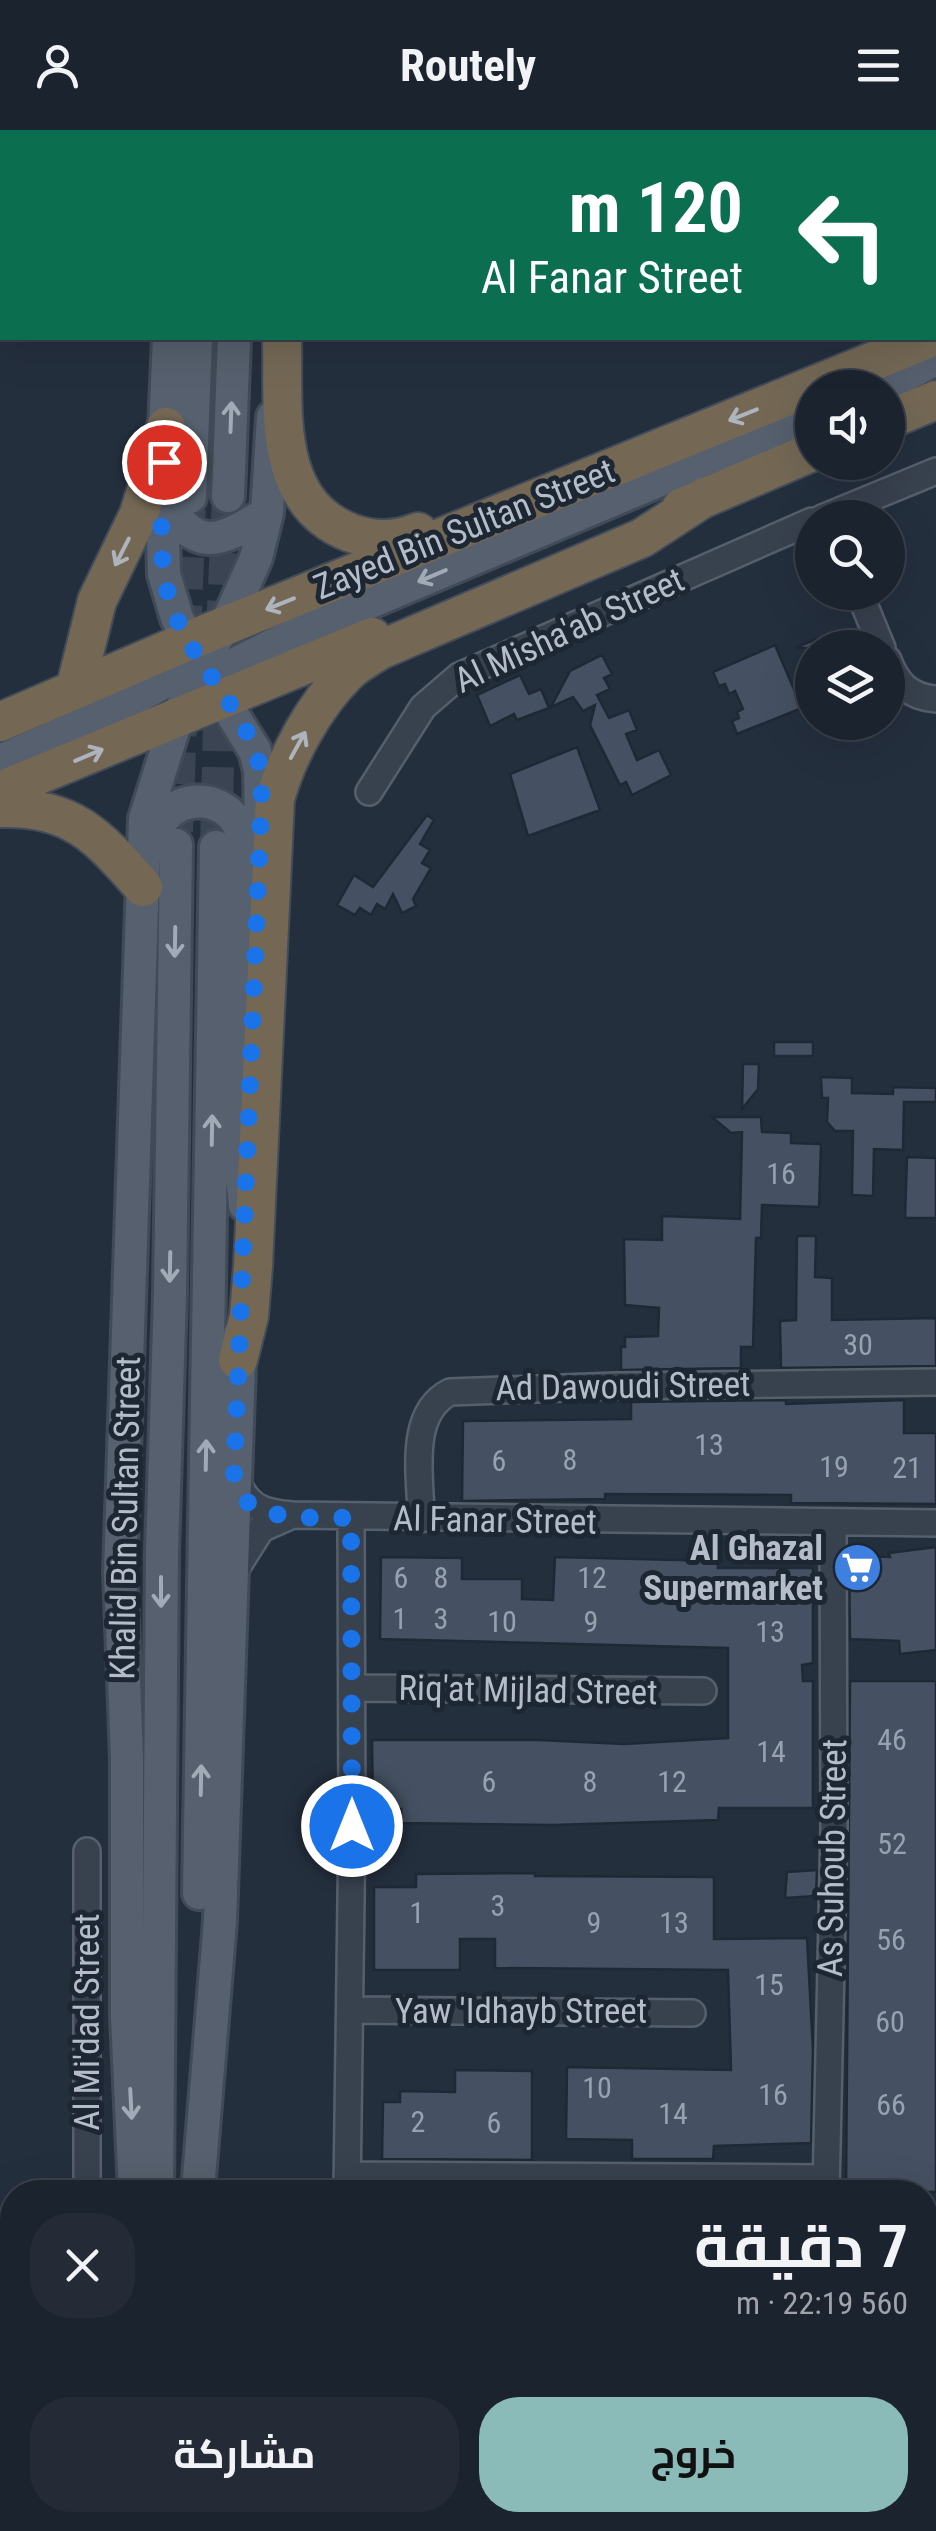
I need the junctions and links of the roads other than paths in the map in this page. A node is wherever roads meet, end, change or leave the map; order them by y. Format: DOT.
graph roads {
  1 [pos="196,340"];
  2 [pos="234,340"];
  3 [pos="281,340"];
  4 [pos="281,340"];
  5 [pos="924,340"];
  6 [pos="169,350"];
  7 [pos="936,359"];
  8 [pos="905,375"];
  9 [pos="936,400"];
  10 [pos="905,413"];
  11 [pos="795,423"];
  12 [pos="166,427"];
  13 [pos="697,434"];
  14 [pos="795,459"];
  15 [pos="936,471"];
  16 [pos="228,496"];
  17 [pos="176,497"];
  18 [pos="705,497"];
  19 [pos="866,500"];
  20 [pos="268,513"];
  21 [pos="795,530"];
  22 [pos="226,627"];
  23 [pos="205,669"];
  24 [pos="905,688"];
  25 [pos="75,690"];
  26 [pos="936,699"];
  27 [pos="177,717"];
  28 [pos="0,722"];
  29 [pos="0,761"];
  30 [pos="0,792"];
  31 [pos="368,792"];
  32 [pos="0,808"];
  33 [pos="176,845"];
  34 [pos="216,847"];
  35 [pos="144,872"];
  36 [pos="245,1205"];
  37 [pos="238,1360"];
  38 [pos="936,1382"];
  39 [pos="234,1476"];
  40 [pos="124,1480"];
  41 [pos="293,1516"];
  42 [pos="351,1518"];
  43 [pos="422,1519"];
  44 [pos="936,1523"];
  45 [pos="833,1524"];
  46 [pos="232,1576"];
  47 [pos="353,1688"];
  48 [pos="703,1691"];
  49 [pos="87,1851"];
  50 [pos="350,2010"];
  51 [pos="692,2012"];
  52 [pos="158,2131"];
  53 [pos="88,2180"];
  54 [pos="134,2180"];
  55 [pos="157,2180"];
  56 [pos="199,2180"];
  57 [pos="199,2180"];
  58 [pos="347,2180"];
  59 [pos="826,2180"];
  1 -- 17 [label="main road"];
  16 -- 2 [label="main road, one-way"];
  3 -- 13 [label="highway"];
  4 -- 20 [label="main road"];
  5 -- 13 [label="highway, Zayed Bin Sultan Street, one-way"];
  6 -- 12 [label="main road"];
  7 -- 8 [label="main road"];
  9 -- 10 [label="highway"];
  11 -- 23 [label="main road, one-way"];
  12 -- 17 [label="main road"];
  12 -- 25 [label="highway, one-way"];
  13 -- 22 [label="highway, Zayed Bin Sultan Street, one-way"];
  14 -- 18 [label="highway, Zayed Bin Sultan Street"];
  15 -- 19 [label="street, Al Misha'ab Street"];
  17 -- 20 [label="main road"];
  17 -- 23 [label="main road"];
  18 -- 23 [label="highway, Zayed Bin Sultan Street"];
  37 -- 18 [label="highway, one-way"];
  20 -- 22 [label="main road"];
  21 -- 31 [label="street, Al Misha'ab Street"];
  22 -- 23 [label="highway, Zayed Bin Sultan Street"];
  23 -- 25 [label="highway, Zayed Bin Sultan Street"];
  23 -- 27 [label="highway, Zayed Bin Sultan Street"];
  23 -- 29 [label="main road"];
  23 -- 36 [label="main road"];
  24 -- 26 [label="street"];
  25 -- 28 [label="highway, Zayed Bin Sultan Street"];
  30 -- 27 [label="highway, Zayed Bin Sultan Street, one-way"];
  27 -- 35 [label="main road"];
  32 -- 35 [label="highway"];
  33 -- 52 [label="main road, Khalid Bin Sultan Street, one-way"];
  56 -- 34 [label="main road, one-way"];
  35 -- 36 [label="main road"];
  35 -- 40 [label="main road"];
  36 -- 37 [label="main road"];
  37 -- 39 [label="main road"];
  38 -- 43 [label="street, Ad Dawoudi Street"];
  39 -- 41 [label="street, Al Fanar Street"];
  39 -- 46 [label="main road"];
  40 -- 52 [label="main road"];
  40 -- 54 [label="main road, one-way"];
  41 -- 42 [label="street, Al Fanar Street"];
  41 -- 46 [label="street"];
  42 -- 43 [label="street, Al Fanar Street"];
  42 -- 47 [label="street"];
  43 -- 45 [label="street, Al Fanar Street"];
  44 -- 45 [label="street, Al Fanar Street"];
  45 -- 59 [label="street, As Suhoub Street"];
  46 -- 57 [label="main road"];
  47 -- 48 [label="street, Riq'at Mijlad Street"];
  47 -- 50 [label="street"];
  49 -- 53 [label="street, Al Mi'dad Street"];
  50 -- 51 [label="street, Yaw 'Idhayb Street"];
  50 -- 58 [label="street"];
  52 -- 55 [label="main road, Khalid Bin Sultan Street"];
}
